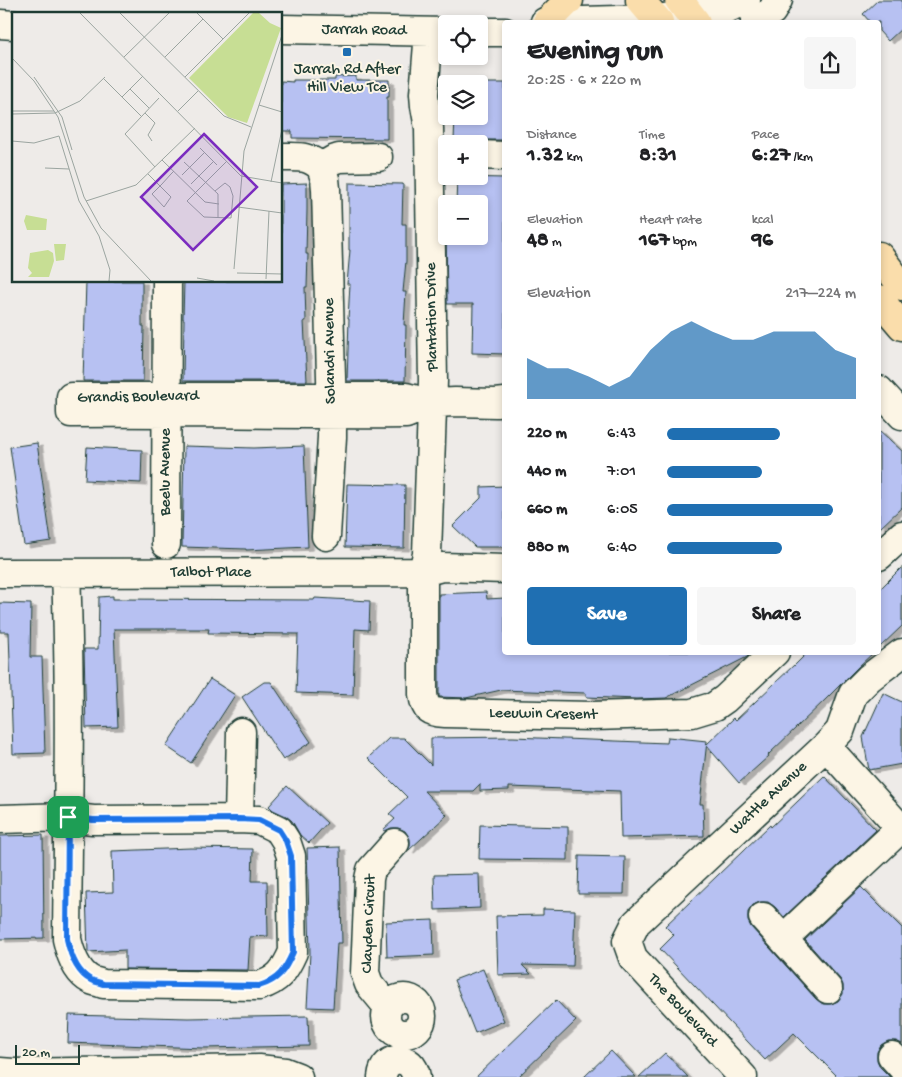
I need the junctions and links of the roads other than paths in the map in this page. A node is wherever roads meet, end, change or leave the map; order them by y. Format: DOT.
graph roads {
  1 [pos="569,0"];
  2 [pos="746,0"];
  3 [pos="778,0"];
  4 [pos="688,12"];
  5 [pos="652,14"];
  6 [pos="548,20"];
  7 [pos="572,20"];
  8 [pos="758,20"];
  9 [pos="282,29"];
  10 [pos="438,32"];
  11 [pos="488,32"];
  12 [pos="502,32"];
  13 [pos="438,155"];
  14 [pos="488,155"];
  15 [pos="502,156"];
  16 [pos="282,157"];
  17 [pos="378,157"];
  18 [pos="321,167"];
  19 [pos="881,259"];
  20 [pos="167,282"];
  21 [pos="902,286"];
  22 [pos="881,301"];
  23 [pos="902,326"];
  24 [pos="881,392"];
  25 [pos="502,402"];
  26 [pos="425,403"];
  27 [pos="167,404"];
  28 [pos="332,406"];
  29 [pos="902,415"];
  30 [pos="902,535"];
  31 [pos="326,536"];
  32 [pos="166,544"];
  33 [pos="881,554"];
  34 [pos="502,569"];
  35 [pos="423,572"];
  36 [pos="0,573"];
  37 [pos="66,573"];
  38 [pos="902,653"];
  39 [pos="772,655"];
  40 [pos="242,732"];
  41 [pos="826,746"];
  42 [pos="68,817"];
  43 [pos="0,819"];
  44 [pos="239,819"];
  45 [pos="901,829"];
  46 [pos="395,843"];
  47 [pos="763,917"];
  48 [pos="783,939"];
  49 [pos="627,941"];
  50 [pos="828,989"];
  51 [pos="401,1062"];
  52 [pos="0,1072"];
  53 [pos="298,1077"];
  54 [pos="743,1077"];
  1 -- 6 [label="main road"];
  2 -- 4 [label="street"];
  3 -- 8 [label="street"];
  4 -- 5 [label="street"];
  5 -- 7 [label="street"];
  9 -- 10 [label="street, Jarrah Road"];
  10 -- 13 [label="street, Plantation Drive"];
  11 -- 12 [label="street"];
  13 -- 26 [label="street, Plantation Drive"];
  14 -- 15 [label="street"];
  16 -- 18 [label="street"];
  17 -- 18 [label="street"];
  18 -- 28 [label="street, Solandri Avenue"];
  19 -- 21 [label="main road"];
  20 -- 27 [label="street, Beelu Avenue"];
  22 -- 23 [label="main road"];
  24 -- 29 [label="street"];
  25 -- 26 [label="street"];
  26 -- 28 [label="street, Grandis Boulevard"];
  26 -- 35 [label="street, Plantation Drive"];
  27 -- 28 [label="street, Grandis Boulevard"];
  27 -- 32 [label="street, Beelu Avenue"];
  28 -- 31 [label="street, Solandri Avenue"];
  30 -- 33 [label="street"];
  34 -- 35 [label="street, Talbot Place"];
  35 -- 37 [label="street, Talbot Place"];
  35 -- 39 [label="street, Leeuwin Cresent"];
  36 -- 37 [label="street, Talbot Place"];
  37 -- 42 [label="street"];
  38 -- 41 [label="street, Wattle Avenue"];
  40 -- 44 [label="street"];
  41 -- 45 [label="street"];
  41 -- 49 [label="street, Wattle Avenue"];
  42 -- 43 [label="street"];
  42 -- 44 [label="street"];
  42 -- 44 [label="street"];
  45 -- 48 [label="street"];
  46 -- 51 [label="street, Clayden Circuit"];
  47 -- 48 [label="street"];
  48 -- 50 [label="street"];
  49 -- 54 [label="street, The Boulevard"];
  52 -- 53 [label="street"];
}
